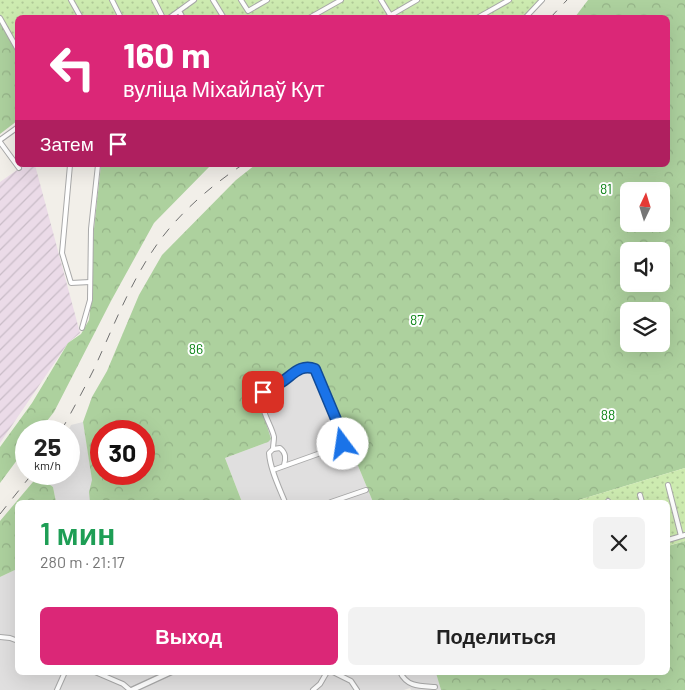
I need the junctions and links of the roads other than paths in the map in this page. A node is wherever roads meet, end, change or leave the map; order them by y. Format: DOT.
graph roads {
  1 [pos="71,0"];
  2 [pos="112,0"];
  3 [pos="154,0"];
  4 [pos="194,0"];
  5 [pos="213,0"];
  6 [pos="241,0"];
  7 [pos="267,0"];
  8 [pos="341,0"];
  9 [pos="381,0"];
  10 [pos="417,0"];
  11 [pos="509,0"];
  12 [pos="542,0"];
  13 [pos="179,11"];
  14 [pos="79,15"];
  15 [pos="120,15"];
  16 [pos="162,15"];
  17 [pos="173,15"];
  18 [pos="181,15"];
  19 [pos="222,15"];
  20 [pos="314,15"];
  21 [pos="389,15"];
  22 [pos="393,15"];
  23 [pos="482,15"];
  24 [pos="528,15"];
  25 [pos="0,18"];
  26 [pos="15,45"];
  27 [pos="15,129"];
  28 [pos="0,141"];
  29 [pos="15,162"];
  30 [pos="70,167"];
  31 [pos="98,167"];
  32 [pos="90,282"];
  33 [pos="82,328"];
  34 [pos="273,449"];
  35 [pos="284,465"];
  36 [pos="273,470"];
  37 [pos="668,485"];
  38 [pos="366,490"];
  39 [pos="640,495"];
  40 [pos="284,500"];
  41 [pos="337,500"];
  42 [pos="641,500"];
  43 [pos="683,536"];
  44 [pos="670,539"];
  45 [pos="0,637"];
  46 [pos="15,640"];
  47 [pos="64,675"];
  48 [pos="102,675"];
  49 [pos="158,675"];
  50 [pos="325,675"];
  51 [pos="339,675"];
  52 [pos="402,675"];
  53 [pos="435,687"];
  54 [pos="57,690"];
  55 [pos="131,690"];
  56 [pos="313,690"];
  57 [pos="357,690"];
  1 -- 14 [label="street"];
  2 -- 15 [label="street"];
  3 -- 16 [label="street"];
  4 -- 13 [label="street"];
  5 -- 19 [label="street"];
  6 -- 7 [label="street"];
  8 -- 20 [label="street"];
  9 -- 21 [label="street"];
  10 -- 22 [label="street"];
  11 -- 23 [label="street"];
  12 -- 24 [label="street"];
  13 -- 17 [label="street"];
  13 -- 18 [label="street"];
  25 -- 26 [label="street"];
  27 -- 28 [label="street"];
  28 -- 29 [label="street"];
  30 -- 32 [label="street"];
  31 -- 32 [label="street"];
  32 -- 33 [label="street"];
  34 -- 35 [label="street"];
  34 -- 35 [label="street"];
  34 -- 36 [label="street"];
  35 -- 36 [label="street"];
  36 -- 40 [label="street"];
  37 -- 43 [label="street"];
  38 -- 41 [label="street"];
  39 -- 42 [label="street"];
  43 -- 44 [label="street"];
  45 -- 46 [label="street"];
  47 -- 54 [label="street"];
  48 -- 55 [label="street"];
  49 -- 55 [label="street"];
  50 -- 56 [label="street"];
  51 -- 57 [label="street"];
  52 -- 53 [label="street"];
}
